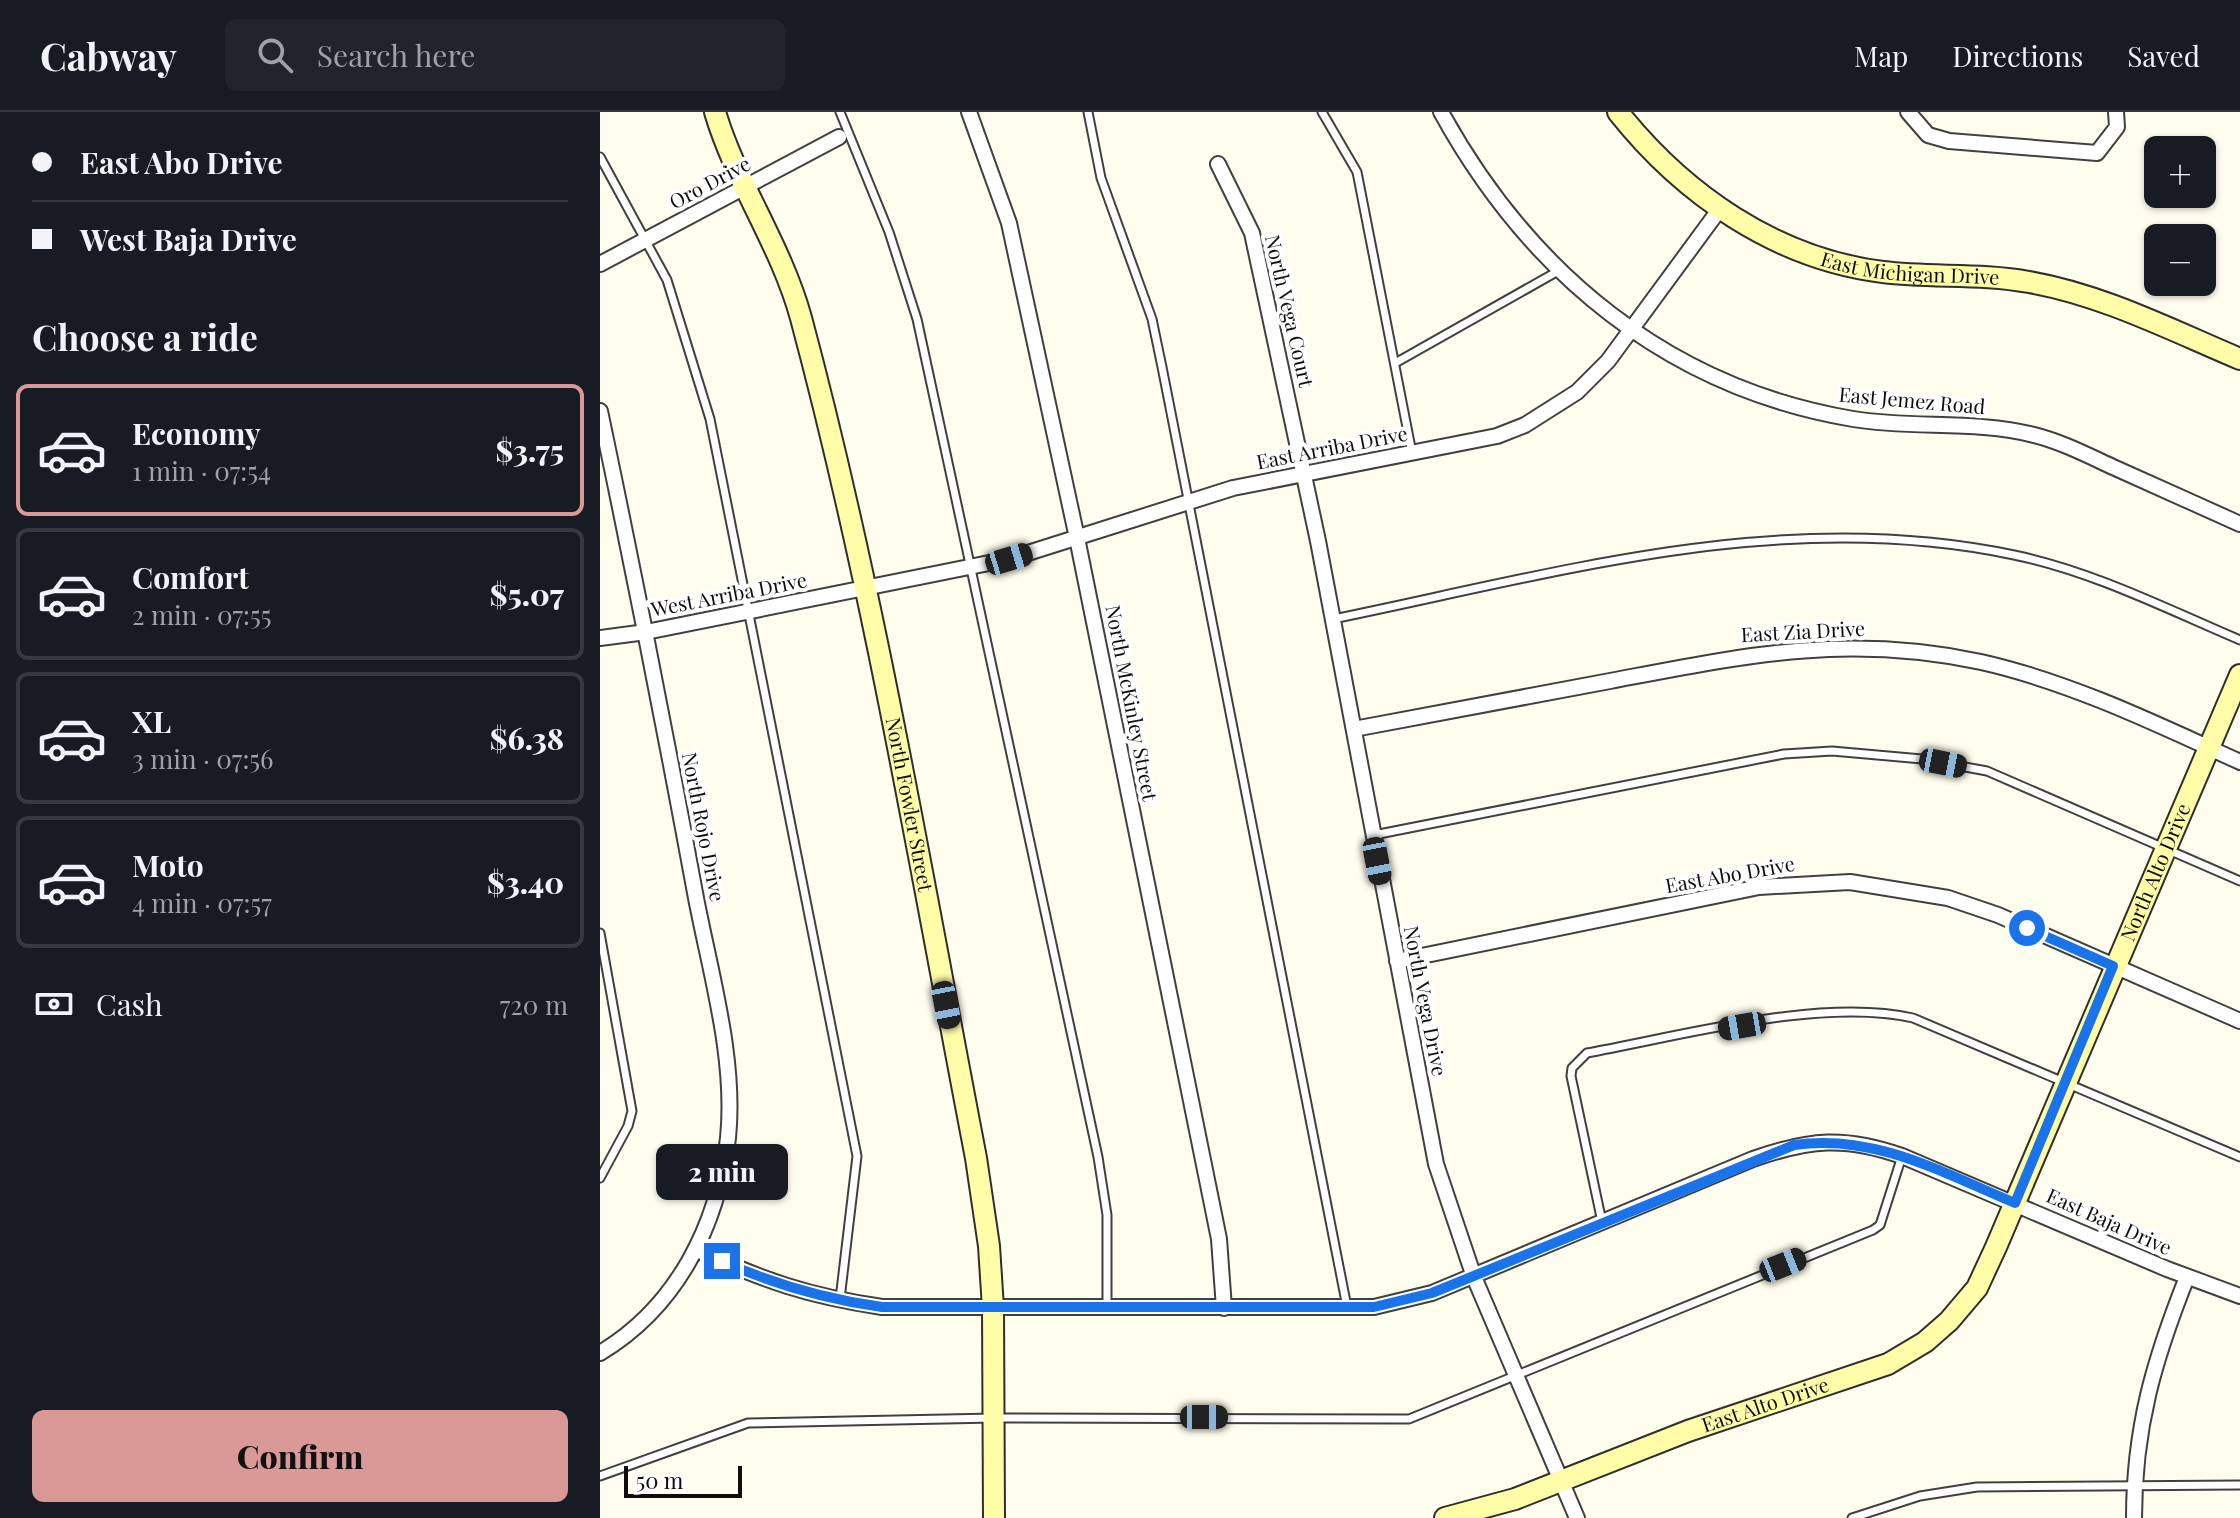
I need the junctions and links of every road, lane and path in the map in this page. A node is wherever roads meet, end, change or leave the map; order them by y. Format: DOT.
graph roads {
  1 [pos="715,112"];
  2 [pos="840,112"];
  3 [pos="969,112"];
  4 [pos="1088,112"];
  5 [pos="1322,112"];
  6 [pos="1441,112"];
  7 [pos="1618,112"];
  8 [pos="1908,112"];
  9 [pos="2116,112"];
  10 [pos="844,134"];
  11 [pos="600,157"];
  12 [pos="1218,164"];
  13 [pos="748,187"];
  14 [pos="1719,210"];
  15 [pos="647,240"];
  16 [pos="600,264"];
  17 [pos="1560,270"];
  18 [pos="1629,331"];
  19 [pos="2240,359"];
  20 [pos="1397,362"];
  21 [pos="600,411"];
  22 [pos="1412,453"];
  23 [pos="1304,472"];
  24 [pos="1187,501"];
  25 [pos="2240,524"];
  26 [pos="1077,538"];
  27 [pos="972,567"];
  28 [pos="865,589"];
  29 [pos="750,611"];
  30 [pos="1333,619"];
  31 [pos="646,632"];
  32 [pos="600,638"];
  33 [pos="2240,640"];
  34 [pos="2240,675"];
  35 [pos="1354,729"];
  36 [pos="2208,748"];
  37 [pos="2240,762"];
  38 [pos="1372,836"];
  39 [pos="2164,848"];
  40 [pos="2240,881"];
  41 [pos="600,933"];
  42 [pos="1397,961"];
  43 [pos="2113,966"];
  44 [pos="2240,1021"];
  45 [pos="2065,1084"];
  46 [pos="1902,1156"];
  47 [pos="2240,1157"];
  48 [pos="600,1178"];
  49 [pos="2015,1203"];
  50 [pos="1602,1222"];
  51 [pos="697,1250"];
  52 [pos="1474,1277"];
  53 [pos="2187,1277"];
  54 [pos="2240,1296"];
  55 [pos="840,1301"];
  56 [pos="1347,1307"];
  57 [pos="993,1308"];
  58 [pos="1107,1308"];
  59 [pos="1224,1308"];
  60 [pos="600,1353"];
  61 [pos="1516,1375"];
  62 [pos="994,1418"];
  63 [pos="600,1476"];
  64 [pos="1563,1479"];
  65 [pos="2240,1485"];
  66 [pos="2134,1486"];
  67 [pos="994,1518"];
  68 [pos="1445,1518"];
  69 [pos="1577,1518"];
  70 [pos="1852,1518"];
  71 [pos="2134,1518"];
  1 -- 13 [label="street, North Fowler Street"];
  2 -- 10 [label="lane"];
  3 -- 26 [label="street, North McKinley Street"];
  4 -- 24 [label="lane"];
  5 -- 20 [label="lane"];
  6 -- 17 [label="street, East Jemez Road"];
  7 -- 14 [label="street, East Michigan Drive"];
  8 -- 9 [label="street"];
  10 -- 13 [label="street, Oro Drive"];
  10 -- 27 [label="lane"];
  11 -- 15 [label="lane"];
  12 -- 23 [label="street, North Vega Court"];
  13 -- 15 [label="street, Oro Drive"];
  13 -- 28 [label="street, North Fowler Street"];
  14 -- 18 [label="street, East Arriba Drive"];
  14 -- 19 [label="street, East Michigan Drive"];
  15 -- 16 [label="street, Oro Drive"];
  15 -- 29 [label="lane"];
  17 -- 18 [label="street, East Jemez Road"];
  17 -- 20 [label="lane"];
  18 -- 22 [label="street, East Arriba Drive"];
  18 -- 25 [label="street, East Jemez Road"];
  20 -- 22 [label="lane"];
  21 -- 31 [label="street, North Rojo Drive"];
  22 -- 23 [label="street, East Arriba Drive"];
  23 -- 24 [label="street, East Arriba Drive"];
  23 -- 30 [label="street, North Vega Drive"];
  24 -- 26 [label="street, East Arriba Drive"];
  24 -- 56 [label="lane"];
  26 -- 27 [label="street, East Arriba Drive"];
  26 -- 59 [label="street, North McKinley Street"];
  27 -- 28 [label="street, East Arriba Drive"];
  27 -- 58 [label="lane"];
  28 -- 29 [label="street, West Arriba Drive"];
  28 -- 57 [label="street, North Fowler Street"];
  29 -- 31 [label="street, West Arriba Drive"];
  29 -- 55 [label="lane"];
  30 -- 33 [label="lane"];
  30 -- 35 [label="street, North Vega Drive"];
  31 -- 32 [label="street, West Arriba Drive"];
  31 -- 51 [label="street, North Rojo Drive"];
  34 -- 36 [label="street, North Alto Drive"];
  35 -- 36 [label="street, East Zia Drive"];
  35 -- 38 [label="street, North Vega Drive"];
  36 -- 37 [label="street, East Zia Drive"];
  36 -- 39 [label="street, North Alto Drive"];
  38 -- 39 [label="lane"];
  38 -- 42 [label="street, North Vega Drive"];
  39 -- 40 [label="lane"];
  39 -- 43 [label="street, North Alto Drive"];
  41 -- 48 [label="lane"];
  42 -- 43 [label="street, East Abo Drive"];
  42 -- 52 [label="street, North Vega Drive"];
  43 -- 44 [label="street, East Abo Drive"];
  43 -- 45 [label="street, North Alto Drive"];
  45 -- 47 [label="lane"];
  45 -- 49 [label="street, North Alto Drive"];
  45 -- 50 [label="lane"];
  46 -- 49 [label="street, East Baja Drive"];
  46 -- 50 [label="street, East Baja Drive"];
  46 -- 61 [label="lane"];
  49 -- 53 [label="street, East Baja Drive"];
  49 -- 64 [label="street, East Alto Drive"];
  50 -- 52 [label="street, East Baja Drive"];
  51 -- 55 [label="street, East Baja Drive"];
  51 -- 60 [label="street, North Rojo Drive"];
  52 -- 56 [label="street, East Baja Drive"];
  52 -- 61 [label="street, North Vega Drive"];
  53 -- 54 [label="street, East Baja Drive"];
  53 -- 66 [label="street"];
  55 -- 57 [label="street, East Baja Drive"];
  56 -- 59 [label="street, East Baja Drive"];
  57 -- 58 [label="street, East Baja Drive"];
  57 -- 62 [label="street, North Fowler Street"];
  58 -- 59 [label="street, East Baja Drive"];
  61 -- 62 [label="lane"];
  61 -- 64 [label="street, North Vega Drive"];
  62 -- 63 [label="lane"];
  62 -- 67 [label="street, North Fowler Street"];
  64 -- 68 [label="street, East Alto Drive"];
  64 -- 69 [label="street, North Vega Drive"];
  65 -- 66 [label="lane"];
  66 -- 70 [label="lane"];
  66 -- 71 [label="street"];
}
